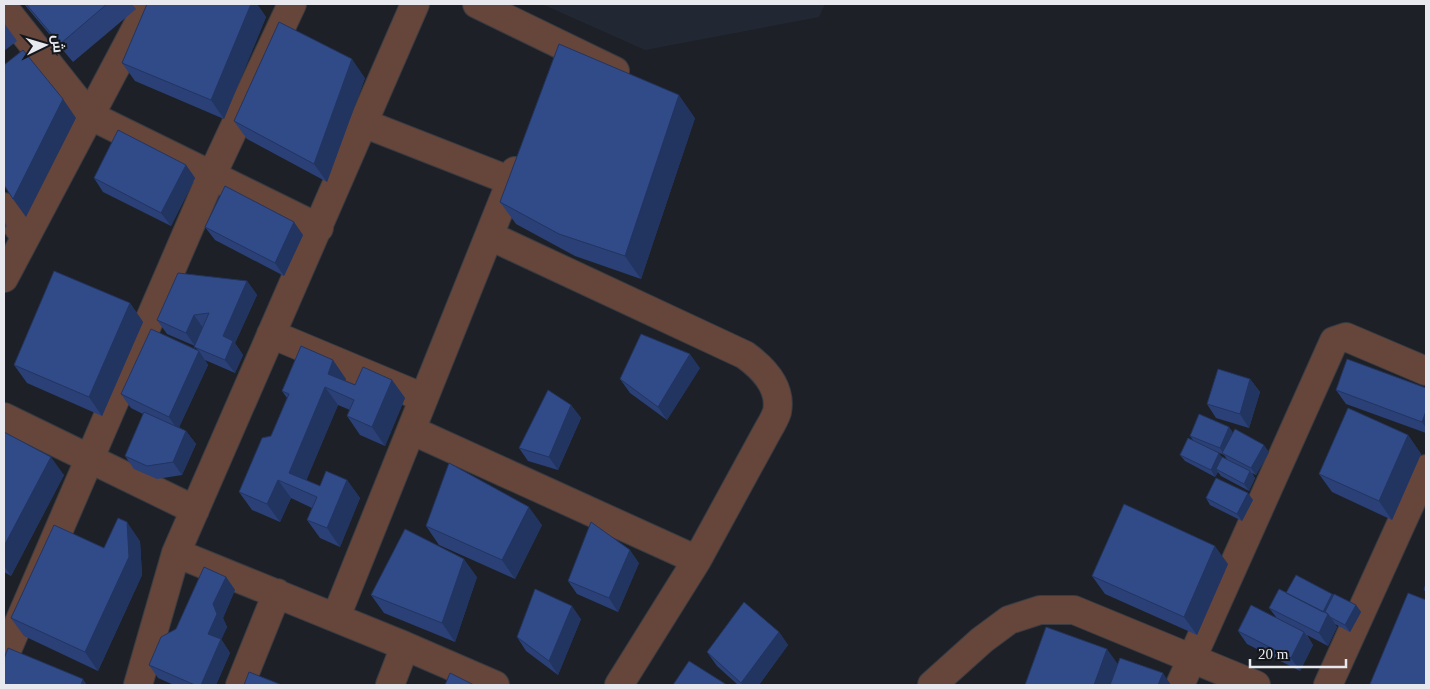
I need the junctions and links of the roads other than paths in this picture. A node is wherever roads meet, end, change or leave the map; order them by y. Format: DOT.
graph roads {
  1 [pos="292,4"];
  2 [pos="415,4"];
  3 [pos="478,4"];
  4 [pos="145,6"];
  5 [pos="4,8"];
  6 [pos="566,46"];
  7 [pos="555,73"];
  8 [pos="641,84"];
  9 [pos="89,115"];
  10 [pos="363,123"];
  11 [pos="526,145"];
  12 [pos="212,175"];
  13 [pos="511,181"];
  14 [pos="4,207"];
  15 [pos="319,228"];
  16 [pos="490,236"];
  17 [pos="25,237"];
  18 [pos="4,278"];
  19 [pos="271,334"];
  20 [pos="1426,371"];
  21 [pos="424,398"];
  22 [pos="4,417"];
  23 [pos="411,430"];
  24 [pos="90,458"];
  25 [pos="1426,469"];
  26 [pos="196,510"];
  27 [pos="176,553"];
  28 [pos="697,560"];
  29 [pos="277,593"];
  30 [pos="336,617"];
  31 [pos="405,646"];
  32 [pos="4,656"];
  33 [pos="1191,659"];
  34 [pos="138,685"];
  35 [pos="240,685"];
  36 [pos="390,685"];
  37 [pos="495,685"];
  38 [pos="618,685"];
  39 [pos="932,685"];
  40 [pos="1180,685"];
  41 [pos="1256,685"];
  42 [pos="1328,685"];
  1 -- 12 [label="street"];
  2 -- 10 [label="street"];
  3 -- 6 [label="street"];
  4 -- 9 [label="street"];
  5 -- 9 [label="street"];
  6 -- 7 [label="street"];
  6 -- 8 [label="street"];
  9 -- 12 [label="street"];
  9 -- 17 [label="street"];
  10 -- 13 [label="street"];
  10 -- 15 [label="street"];
  11 -- 13 [label="street"];
  12 -- 15 [label="street"];
  12 -- 24 [label="street"];
  13 -- 16 [label="street"];
  14 -- 17 [label="street"];
  15 -- 19 [label="street"];
  16 -- 21 [label="street"];
  16 -- 28 [label="street"];
  17 -- 18 [label="street"];
  19 -- 21 [label="street"];
  19 -- 26 [label="street"];
  20 -- 33 [label="street"];
  21 -- 23 [label="street"];
  22 -- 24 [label="street"];
  23 -- 28 [label="street"];
  23 -- 30 [label="street"];
  24 -- 26 [label="street"];
  24 -- 32 [label="street"];
  25 -- 42 [label="street"];
  26 -- 27 [label="street"];
  27 -- 29 [label="street"];
  27 -- 34 [label="street"];
  28 -- 38 [label="street"];
  29 -- 30 [label="street"];
  29 -- 35 [label="street"];
  30 -- 31 [label="street"];
  31 -- 36 [label="street"];
  31 -- 37 [label="street"];
  33 -- 39 [label="street"];
  33 -- 40 [label="street"];
  33 -- 41 [label="street"];
}
